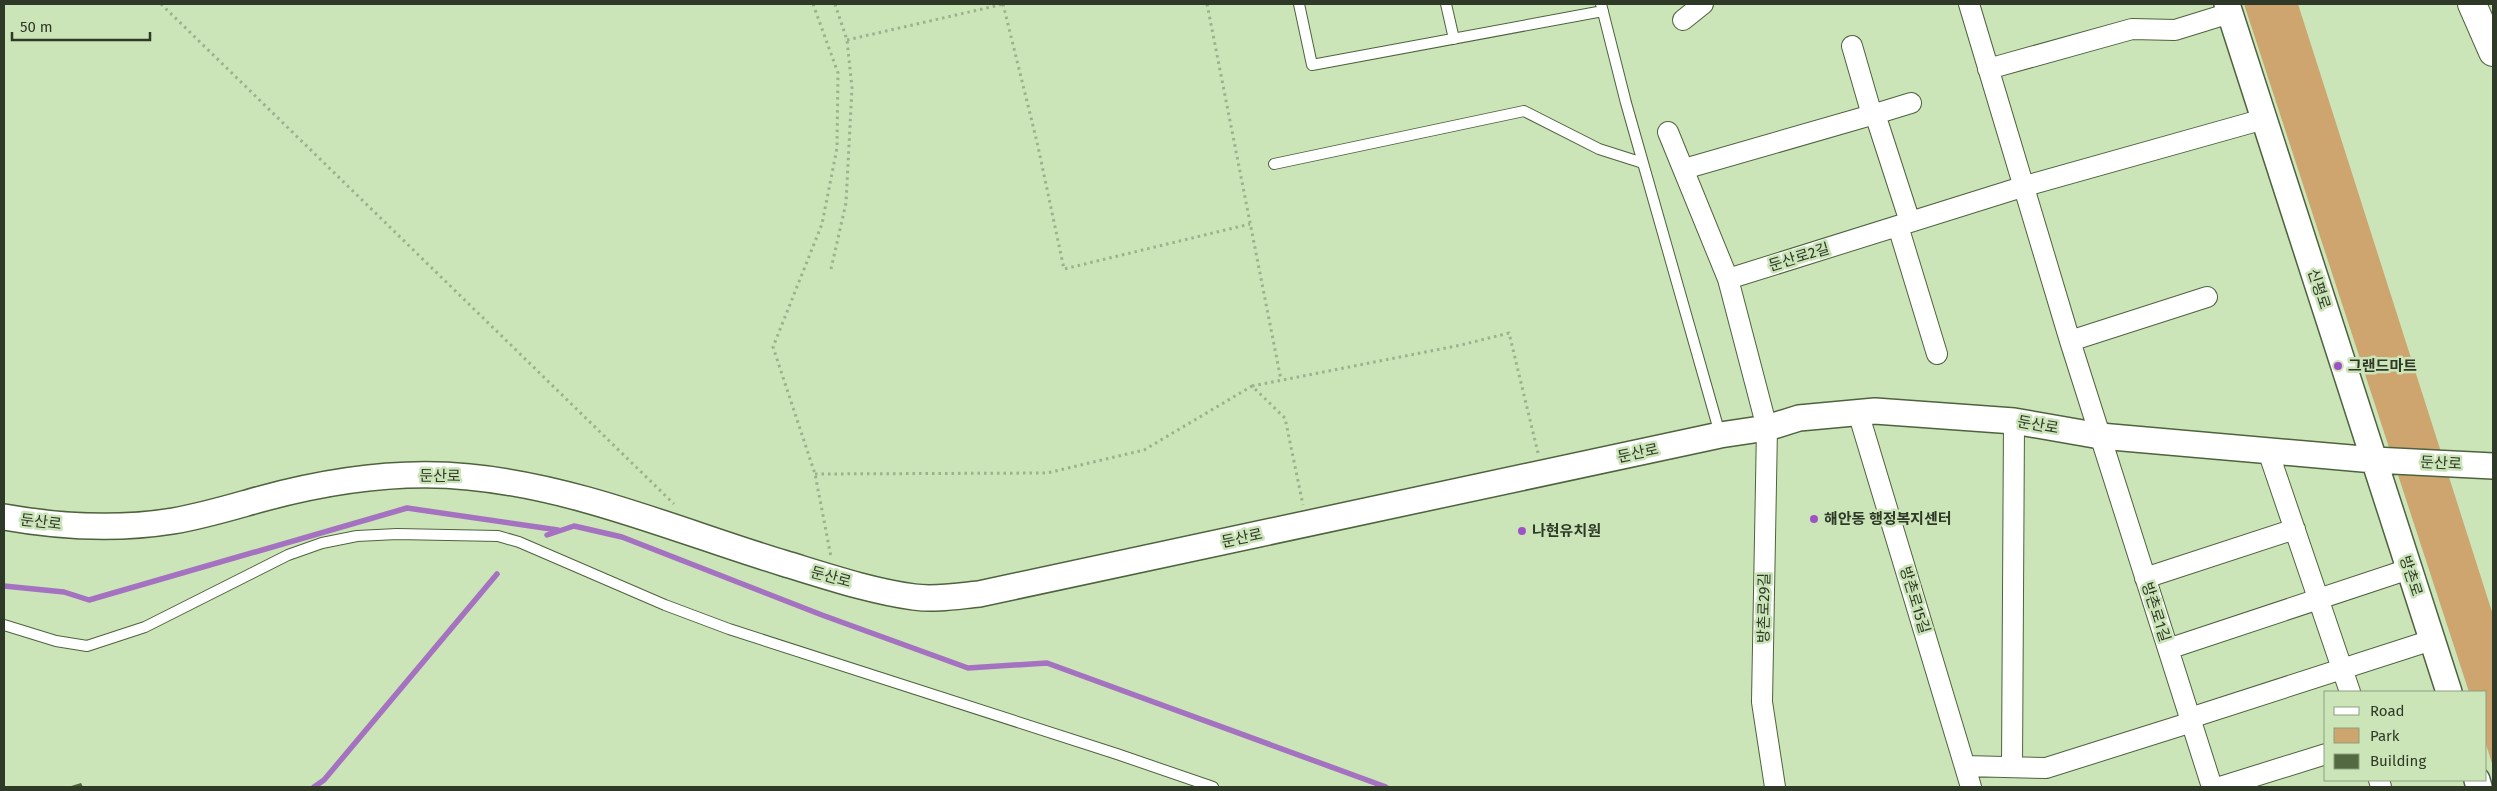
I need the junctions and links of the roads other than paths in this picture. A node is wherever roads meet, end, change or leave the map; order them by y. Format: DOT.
graph roads {
  1 [pos="1299,4"];
  2 [pos="1446,4"];
  3 [pos="1703,4"];
  4 [pos="1968,4"];
  5 [pos="2472,4"];
  6 [pos="1602,8"];
  7 [pos="2229,8"];
  8 [pos="1684,20"];
  9 [pos="1454,39"];
  10 [pos="1852,46"];
  11 [pos="2493,52"];
  12 [pos="1988,69"];
  13 [pos="1911,103"];
  14 [pos="1873,115"];
  15 [pos="2264,119"];
  16 [pos="1668,132"];
  17 [pos="1643,163"];
  18 [pos="1274,164"];
  19 [pos="1684,169"];
  20 [pos="2022,187"];
  21 [pos="1904,224"];
  22 [pos="1728,279"];
  23 [pos="2207,297"];
  24 [pos="2070,341"];
  25 [pos="1937,354"];
  26 [pos="1858,412"];
  27 [pos="2014,421"];
  28 [pos="1767,428"];
  29 [pos="1720,435"];
  30 [pos="2100,436"];
  31 [pos="2268,451"];
  32 [pos="2374,460"];
  33 [pos="2493,466"];
  34 [pos="4,517"];
  35 [pos="2295,529"];
  36 [pos="2409,569"];
  37 [pos="2145,578"];
  38 [pos="2319,600"];
  39 [pos="4,625"];
  40 [pos="2432,640"];
  41 [pos="2168,648"];
  42 [pos="2343,670"];
  43 [pos="2350,691"];
  44 [pos="2449,691"];
  45 [pos="2191,720"];
  46 [pos="2324,755"];
  47 [pos="1965,766"];
  48 [pos="2012,767"];
  49 [pos="1213,787"];
  50 [pos="1774,787"];
  51 [pos="1971,787"];
  52 [pos="2212,787"];
  53 [pos="2220,787"];
  1 -- 9 [label="lane"];
  2 -- 9 [label="lane"];
  3 -- 8 [label="street"];
  4 -- 12 [label="street"];
  5 -- 11 [label="main road"];
  6 -- 9 [label="lane"];
  6 -- 17 [label="lane"];
  7 -- 12 [label="street"];
  7 -- 15 [label="street, 신평로"];
  10 -- 14 [label="street"];
  12 -- 20 [label="street"];
  13 -- 14 [label="street"];
  14 -- 19 [label="street"];
  14 -- 21 [label="street"];
  15 -- 20 [label="street, 둔산로2길"];
  15 -- 32 [label="street, 신평로"];
  16 -- 19 [label="street"];
  17 -- 18 [label="lane"];
  17 -- 29 [label="lane"];
  19 -- 22 [label="street"];
  20 -- 21 [label="street, 둔산로2길"];
  20 -- 24 [label="street"];
  21 -- 22 [label="street, 둔산로2길"];
  21 -- 25 [label="street"];
  22 -- 28 [label="street, 방촌로29길"];
  23 -- 24 [label="street"];
  24 -- 30 [label="street"];
  26 -- 27 [label="street, 둔산로"];
  26 -- 28 [label="street, 둔산로"];
  26 -- 47 [label="street, 방촌로15길"];
  27 -- 30 [label="street, 둔산로"];
  27 -- 48 [label="street"];
  28 -- 29 [label="street, 둔산로"];
  28 -- 50 [label="street, 방촌로29길"];
  29 -- 34 [label="street, 둔산로"];
  30 -- 31 [label="street, 둔산로"];
  30 -- 37 [label="street, 방촌로1길"];
  31 -- 32 [label="street, 둔산로"];
  31 -- 35 [label="street"];
  32 -- 33 [label="street, 둔산로"];
  32 -- 36 [label="street, 방촌로"];
  35 -- 37 [label="street"];
  35 -- 38 [label="street"];
  36 -- 38 [label="street"];
  36 -- 40 [label="street, 방촌로"];
  37 -- 41 [label="street, 방촌로1길"];
  38 -- 41 [label="street"];
  38 -- 42 [label="street"];
  39 -- 49 [label="lane"];
  40 -- 42 [label="street"];
  40 -- 44 [label="street, 방촌로"];
  41 -- 45 [label="street, 방촌로1길"];
  42 -- 43 [label="street"];
  42 -- 45 [label="street"];
  45 -- 48 [label="street"];
  45 -- 52 [label="street, 방촌로1길"];
  46 -- 53 [label="street"];
  47 -- 48 [label="street"];
  47 -- 51 [label="street, 방촌로15길"];
}
